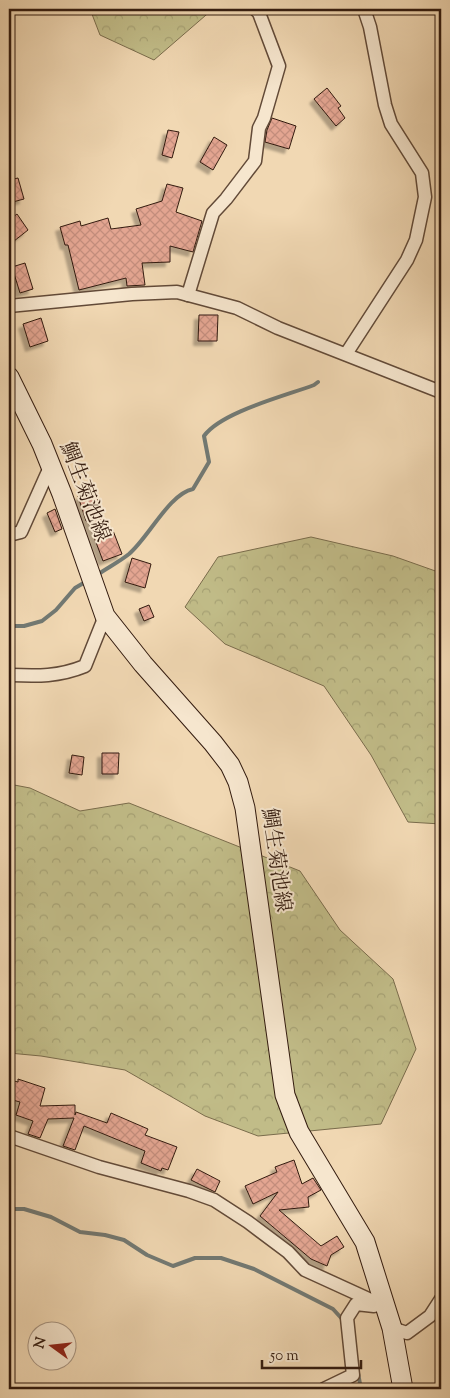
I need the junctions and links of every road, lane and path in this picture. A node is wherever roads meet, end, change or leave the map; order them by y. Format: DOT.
graph roads {
  1 [pos="255,9"];
  2 [pos="364,9"];
  3 [pos="188,295"];
  4 [pos="9,306"];
  5 [pos="346,354"];
  6 [pos="9,377"];
  7 [pos="441,392"];
  8 [pos="50,466"];
  9 [pos="9,535"];
  10 [pos="105,616"];
  11 [pos="9,675"];
  12 [pos="9,1136"];
  13 [pos="441,1299"];
  14 [pos="386,1307"];
  15 [pos="392,1328"];
  16 [pos="324,1389"];
  17 [pos="403,1389"];
  1 -- 3 [label="street"];
  2 -- 5 [label="street"];
  3 -- 4 [label="street"];
  3 -- 5 [label="street"];
  5 -- 7 [label="street"];
  6 -- 8 [label="main road, 鯛生菊池線"];
  8 -- 9 [label="street"];
  8 -- 10 [label="main road, 鯛生菊池線"];
  10 -- 11 [label="street"];
  10 -- 14 [label="main road, 鯛生菊池線"];
  12 -- 14 [label="street"];
  13 -- 15 [label="street"];
  14 -- 15 [label="main road, 鯛生菊池線"];
  14 -- 16 [label="street"];
  15 -- 17 [label="main road, 鯛生菊池線"];
}
